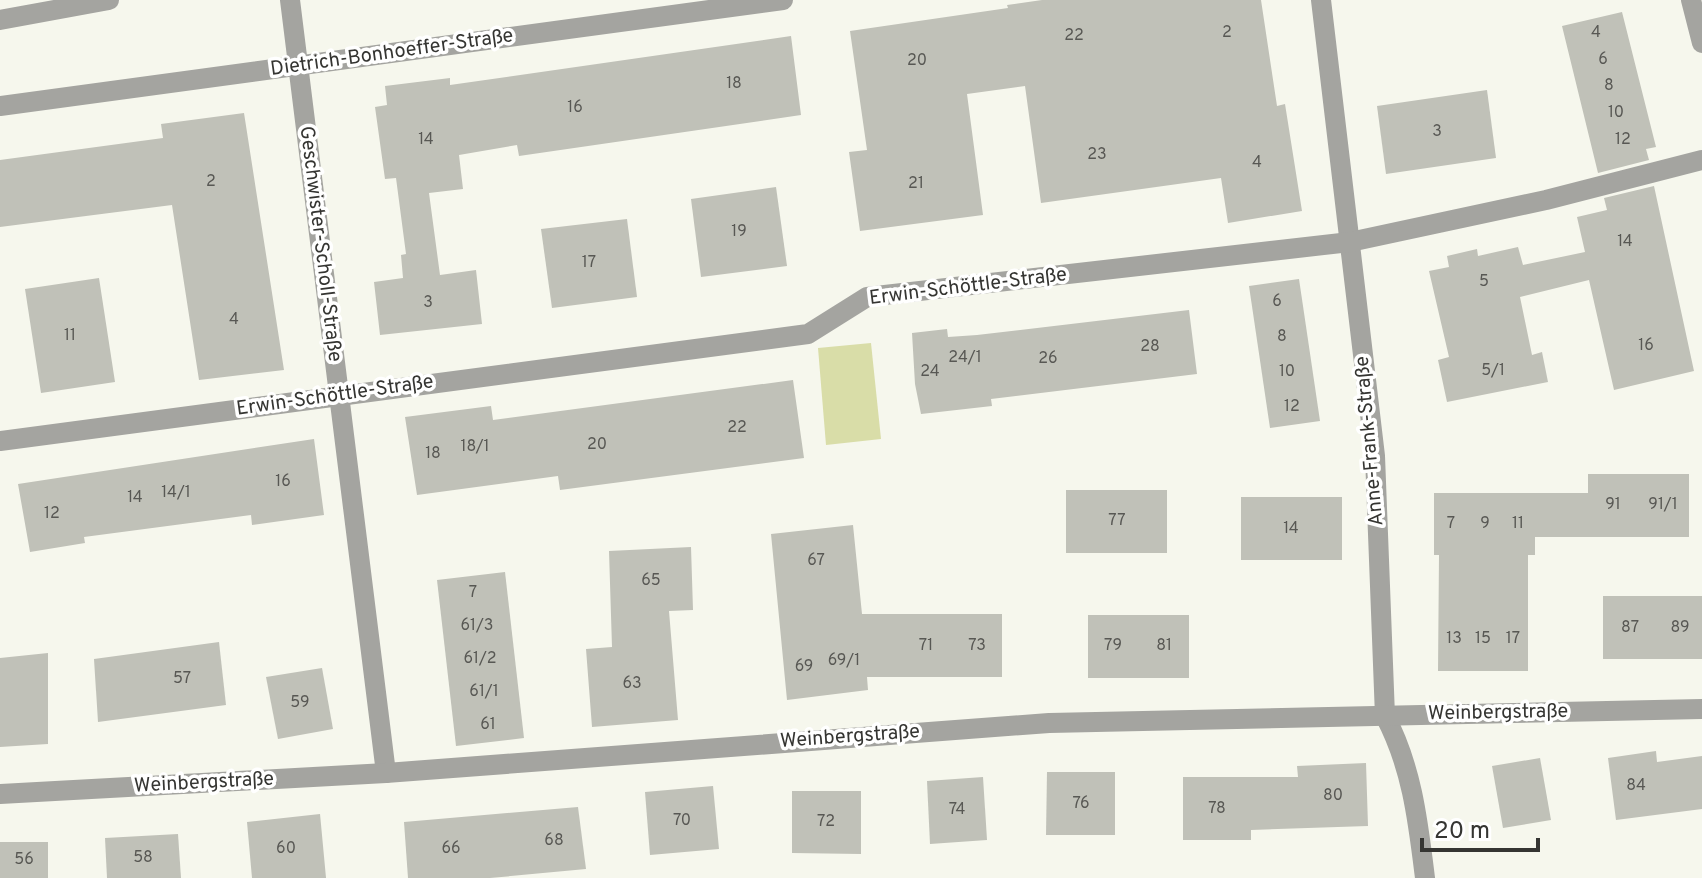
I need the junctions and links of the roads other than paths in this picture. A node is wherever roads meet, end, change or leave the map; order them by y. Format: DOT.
graph roads {
  1 [pos="109,0"];
  2 [pos="290,0"];
  3 [pos="783,0"];
  4 [pos="1321,0"];
  5 [pos="1691,0"];
  6 [pos="0,20"];
  7 [pos="1702,43"];
  8 [pos="298,66"];
  9 [pos="0,106"];
  10 [pos="1702,160"];
  11 [pos="1350,242"];
  12 [pos="339,395"];
  13 [pos="0,441"];
  14 [pos="1702,709"];
  15 [pos="1385,716"];
  16 [pos="386,773"];
  17 [pos="0,794"];
  18 [pos="1425,878"];
  1 -- 6 [label="street"];
  2 -- 8 [label="street, Geschwister-Scholl-Straße"];
  3 -- 8 [label="street, Dietrich-Bonhoeffer-Straße"];
  4 -- 11 [label="street, Anne-Frank-Straße"];
  5 -- 7 [label="street"];
  8 -- 9 [label="street, Dietrich-Bonhoeffer-Straße"];
  8 -- 12 [label="street, Geschwister-Scholl-Straße"];
  10 -- 11 [label="street, Erwin-Schöttle-Straße"];
  11 -- 12 [label="street, Erwin-Schöttle-Straße"];
  11 -- 15 [label="street, Anne-Frank-Straße"];
  12 -- 13 [label="street, Erwin-Schöttle-Straße"];
  12 -- 16 [label="street, Geschwister-Scholl-Straße"];
  14 -- 15 [label="street, Weinbergstraße"];
  15 -- 16 [label="street, Weinbergstraße"];
  15 -- 18 [label="street, Anne-Frank-Straße"];
  16 -- 17 [label="street, Weinbergstraße"];
}
